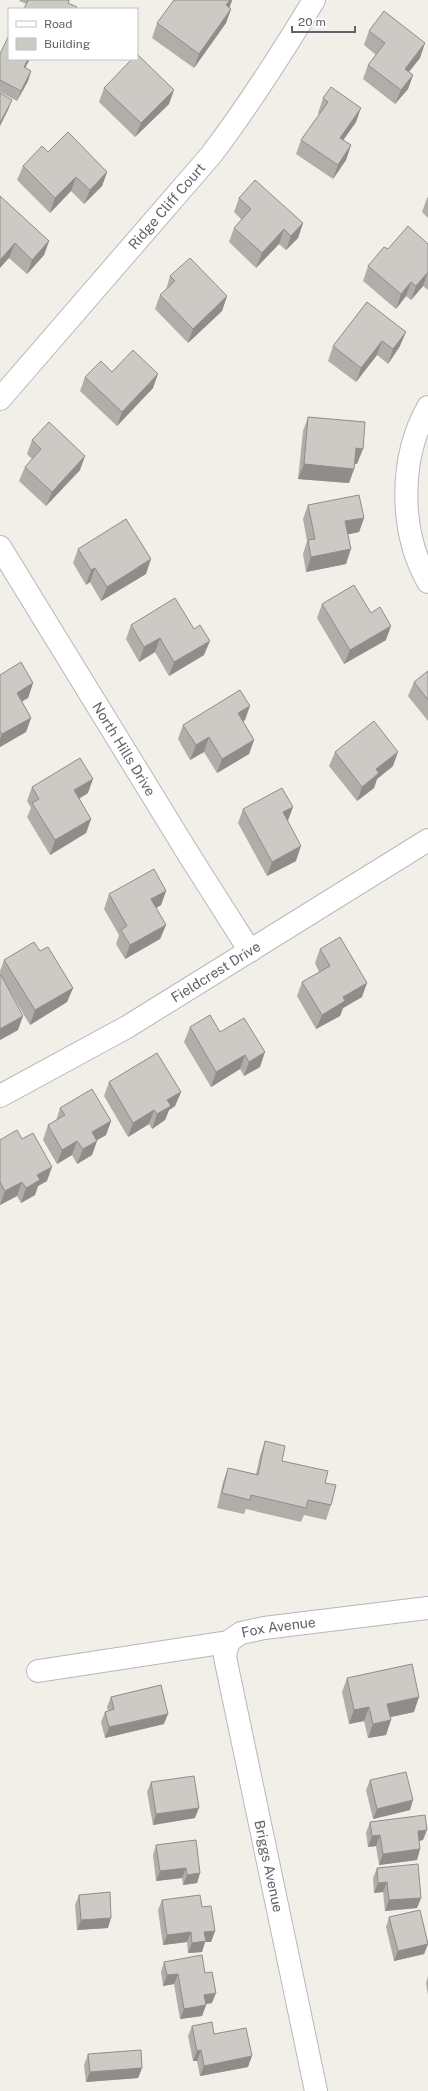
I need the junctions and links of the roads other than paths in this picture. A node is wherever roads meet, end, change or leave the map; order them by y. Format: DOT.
graph roads {
  1 [pos="314,0"];
  2 [pos="0,399"];
  3 [pos="428,407"];
  4 [pos="0,546"];
  5 [pos="428,582"];
  6 [pos="428,840"];
  7 [pos="250,951"];
  8 [pos="0,1096"];
  9 [pos="428,1608"];
  10 [pos="228,1642"];
  11 [pos="38,1671"];
  12 [pos="316,2091"];
  1 -- 2 [label="street, Ridge Cliff Court"];
  3 -- 5 [label="street"];
  4 -- 7 [label="street, North Hills Drive"];
  6 -- 7 [label="street, Fieldcrest Drive"];
  7 -- 8 [label="street, Fieldcrest Drive"];
  9 -- 10 [label="street, Fox Avenue"];
  10 -- 11 [label="street, Fox Avenue"];
  10 -- 12 [label="street, Briggs Avenue"];
}
